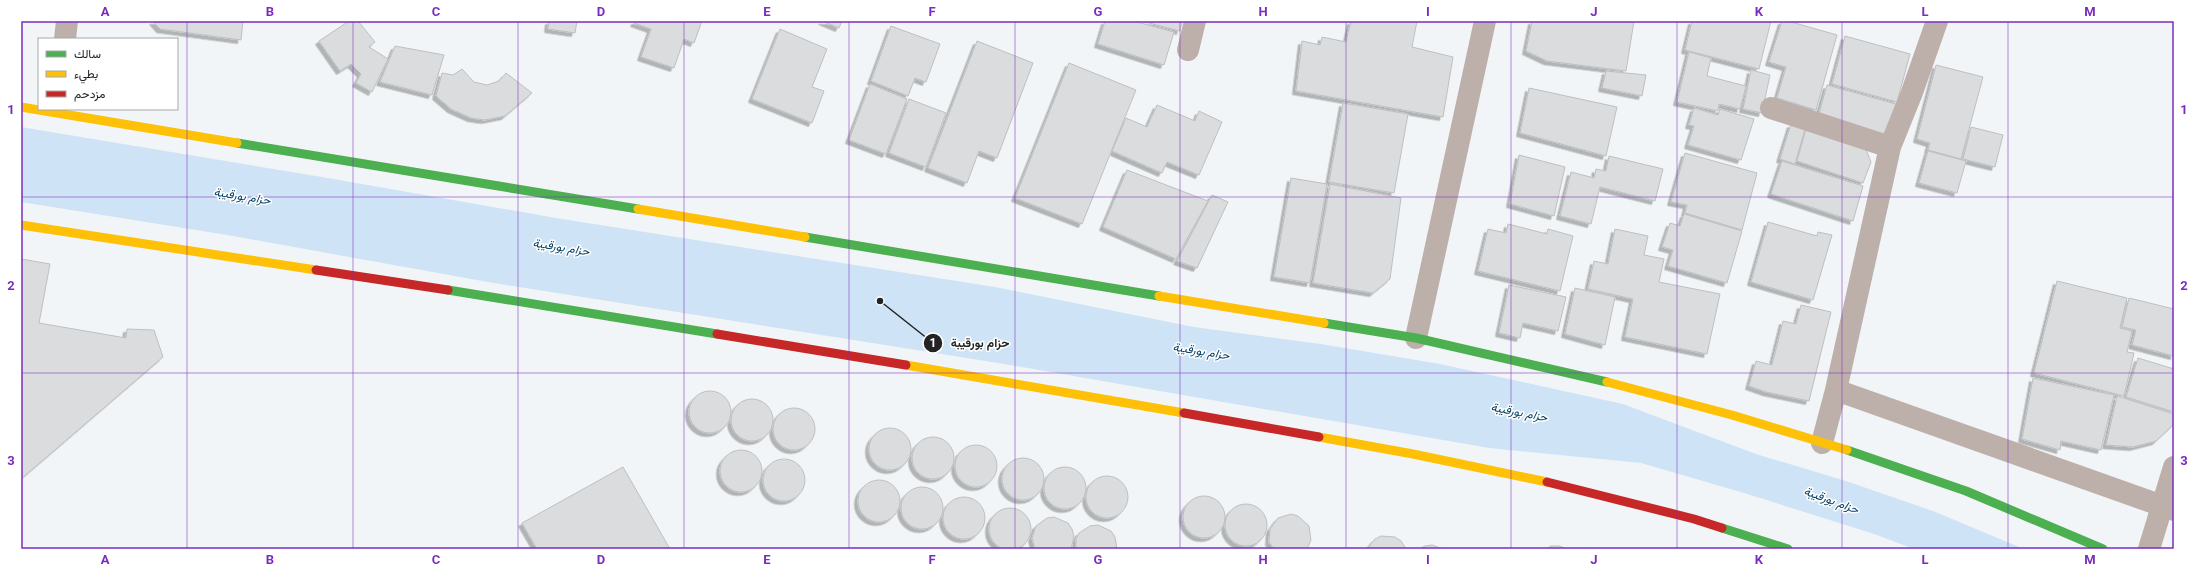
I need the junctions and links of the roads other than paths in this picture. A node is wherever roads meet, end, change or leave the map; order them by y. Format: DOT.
graph roads {
  1 [pos="67,21"];
  2 [pos="1195,21"];
  3 [pos="1485,21"];
  4 [pos="1937,21"];
  5 [pos="65,38"];
  6 [pos="1188,50"];
  7 [pos="21,107"];
  8 [pos="1771,108"];
  9 [pos="38,109"];
  10 [pos="58,111"];
  11 [pos="1890,147"];
  12 [pos="21,226"];
  13 [pos="1416,338"];
  14 [pos="1836,390"];
  15 [pos="1822,443"];
  16 [pos="2174,467"];
  17 [pos="2168,508"];
  18 [pos="1788,549"];
  19 [pos="2104,549"];
  20 [pos="2149,549"];
  1 -- 5 [label="street"];
  2 -- 6 [label="street"];
  3 -- 13 [label="street"];
  4 -- 11 [label="street"];
  7 -- 9 [label="highway"];
  8 -- 11 [label="street"];
  10 -- 13 [label="highway"];
  11 -- 14 [label="street"];
  12 -- 18 [label="highway"];
  13 -- 15 [label="highway"];
  14 -- 15 [label="street"];
  14 -- 17 [label="street"];
  15 -- 19 [label="highway"];
  16 -- 17 [label="street"];
  17 -- 20 [label="street"];
}
